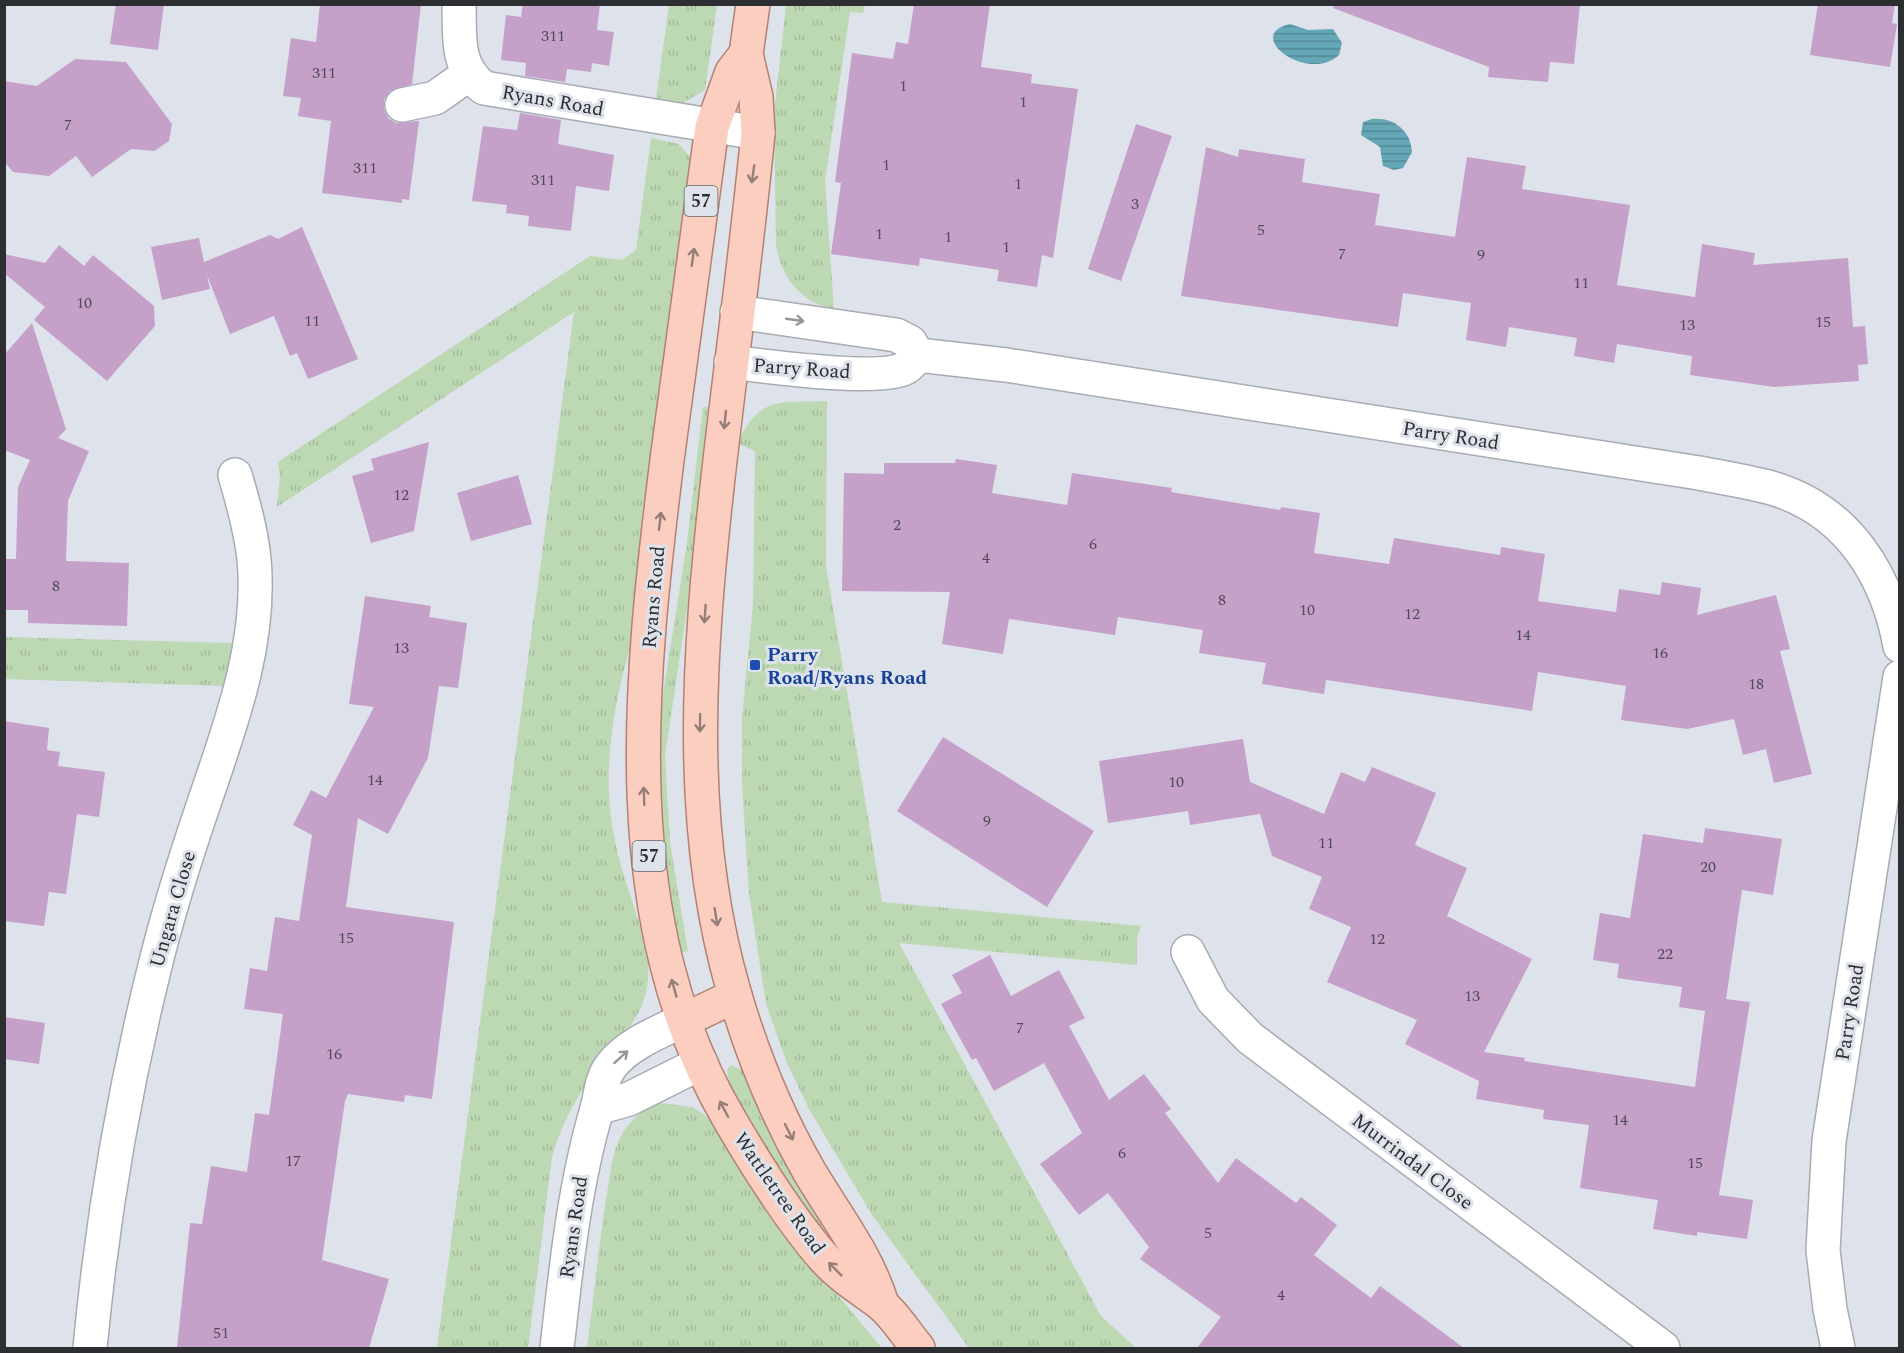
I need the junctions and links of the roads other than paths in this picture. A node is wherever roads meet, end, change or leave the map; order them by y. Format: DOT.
graph roads {
  1 [pos="459,4"];
  2 [pos="753,4"];
  3 [pos="746,54"];
  4 [pos="469,74"];
  5 [pos="402,105"];
  6 [pos="712,128"];
  7 [pos="758,133"];
  8 [pos="687,306"];
  9 [pos="737,312"];
  10 [pos="918,355"];
  11 [pos="680,356"];
  12 [pos="731,362"];
  13 [pos="235,475"];
  14 [pos="1899,646"];
  15 [pos="1899,677"];
  16 [pos="1188,952"];
  17 [pos="735,996"];
  18 [pos="684,1020"];
  19 [pos="749,1040"];
  20 [pos="701,1063"];
  21 [pos="597,1108"];
  22 [pos="882,1304"];
  23 [pos="90,1348"];
  24 [pos="557,1348"];
  25 [pos="918,1348"];
  26 [pos="1663,1348"];
  27 [pos="1838,1348"];
  1 -- 4 [label="street"];
  2 -- 3 [label="main road, Ryans Road / 57"];
  3 -- 6 [label="main road, Ryans Road / 57"];
  3 -- 7 [label="main road, Ryans Road / 57"];
  4 -- 5 [label="street"];
  4 -- 6 [label="street, Ryans Road"];
  6 -- 7 [label="street, Ryans Road"];
  8 -- 6 [label="main road, Ryans Road / 57, one-way"];
  7 -- 9 [label="main road, Ryans Road / 57, one-way"];
  8 -- 9 [label="main road"];
  8 -- 11 [label="main road, Ryans Road / 57"];
  9 -- 10 [label="street, one-way"];
  9 -- 12 [label="main road, Ryans Road / 57"];
  10 -- 12 [label="street, Parry Road"];
  10 -- 14 [label="street, Parry Road"];
  11 -- 12 [label="main road, Parry Road"];
  18 -- 11 [label="main road, Ryans Road / 57, one-way"];
  12 -- 17 [label="main road, Ryans Road / 57, one-way"];
  13 -- 23 [label="street, Ungara Close"];
  15 -- 27 [label="street, Parry Road"];
  16 -- 26 [label="street, Murrindal Close"];
  17 -- 18 [label="main road"];
  17 -- 19 [label="main road, Ryans Road / 57"];
  18 -- 20 [label="main road, Ryans Road / 57"];
  21 -- 18 [label="street, Ryans Road, one-way"];
  19 -- 20 [label="main road"];
  19 -- 22 [label="main road, Wattletree Road / 57, one-way"];
  20 -- 21 [label="street"];
  22 -- 20 [label="main road, Wattletree Road / 57, one-way"];
  21 -- 24 [label="street, Ryans Road"];
  22 -- 25 [label="main road, Wattletree Road / 57"];
}
